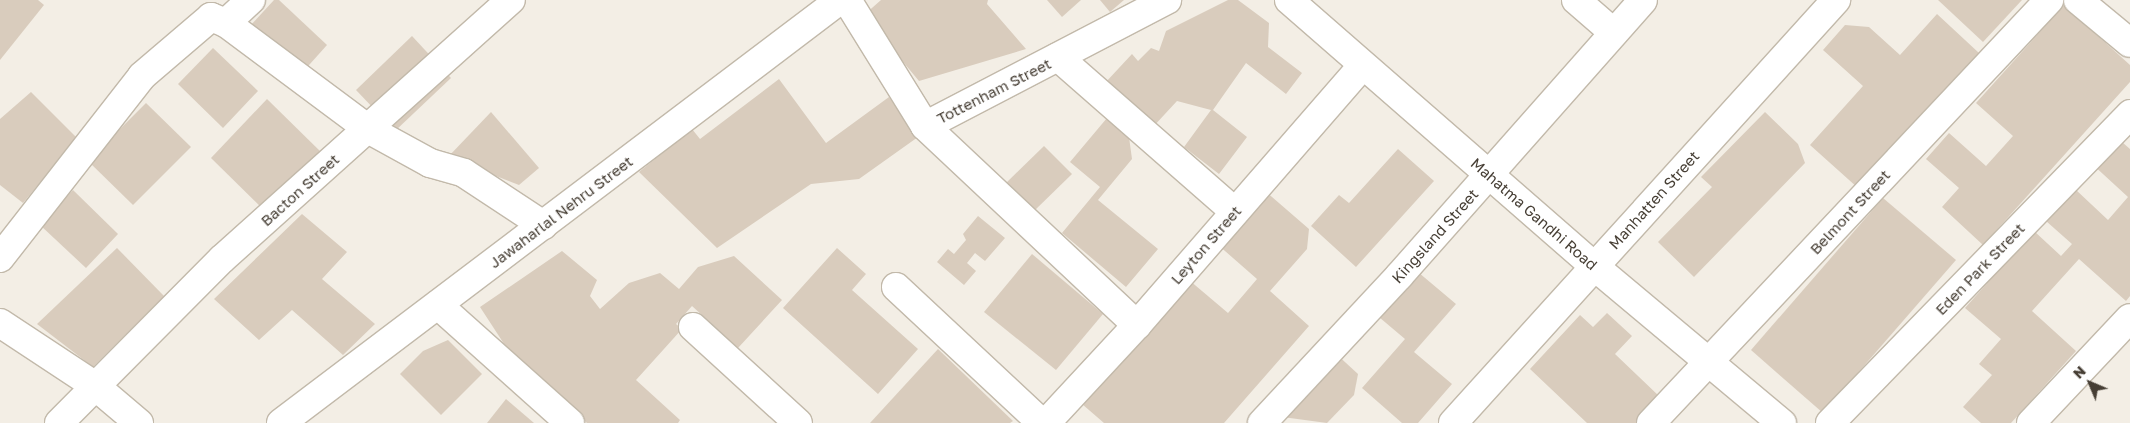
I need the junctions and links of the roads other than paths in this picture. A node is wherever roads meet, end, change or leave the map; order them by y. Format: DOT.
graph roads {
  1 [pos="251,0"];
  2 [pos="511,0"];
  3 [pos="840,0"];
  4 [pos="847,0"];
  5 [pos="1167,0"];
  6 [pos="1289,0"];
  7 [pos="1576,0"];
  8 [pos="1643,0"];
  9 [pos="1836,0"];
  10 [pos="2049,0"];
  11 [pos="2078,0"];
  12 [pos="226,23"];
  13 [pos="1614,32"];
  14 [pos="2130,43"];
  15 [pos="1058,57"];
  16 [pos="1363,65"];
  17 [pos="2130,114"];
  18 [pos="925,126"];
  19 [pos="368,129"];
  20 [pos="1490,175"];
  21 [pos="1235,212"];
  22 [pos="543,225"];
  23 [pos="0,258"];
  24 [pos="1594,266"];
  25 [pos="896,287"];
  26 [pos="438,305"];
  27 [pos="2130,318"];
  28 [pos="0,323"];
  29 [pos="1137,325"];
  30 [pos="693,326"];
  31 [pos="1707,364"];
  32 [pos="94,385"];
  33 [pos="59,423"];
  34 [pos="139,423"];
  35 [pos="281,423"];
  36 [pos="570,423"];
  37 [pos="798,423"];
  38 [pos="1044,423"];
  39 [pos="1262,423"];
  40 [pos="1453,423"];
  41 [pos="1651,423"];
  42 [pos="1782,423"];
  43 [pos="1830,423"];
  44 [pos="2031,423"];
  1 -- 12 [label="street"];
  2 -- 19 [label="street, Bacton Street"];
  3 -- 22 [label="street, Jawaharlal Nehru Street"];
  4 -- 18 [label="street, Tottenham Street"];
  5 -- 15 [label="street, Tottenham Street"];
  6 -- 16 [label="street, Mahatma Gandhi Road"];
  7 -- 13 [label="street"];
  8 -- 13 [label="street, Kingsland Street"];
  9 -- 24 [label="street, Manhatten Street"];
  10 -- 31 [label="street, Belmont Street"];
  11 -- 14 [label="street"];
  12 -- 19 [label="street"];
  12 -- 23 [label="street"];
  13 -- 20 [label="street, Kingsland Street"];
  15 -- 18 [label="street, Tottenham Street"];
  15 -- 21 [label="street"];
  16 -- 20 [label="street, Mahatma Gandhi Road"];
  16 -- 21 [label="street, Leyton Street"];
  17 -- 43 [label="street, Eden Park Street"];
  18 -- 29 [label="street"];
  19 -- 22 [label="street"];
  19 -- 32 [label="street, Bacton Street"];
  20 -- 24 [label="street, Mahatma Gandhi Road"];
  20 -- 39 [label="street, Kingsland Street"];
  21 -- 29 [label="street, Leyton Street"];
  22 -- 26 [label="street, Jawaharlal Nehru Street"];
  24 -- 31 [label="street, Mahatma Gandhi Road"];
  24 -- 40 [label="street, Manhatten Street"];
  25 -- 38 [label="street"];
  26 -- 35 [label="street, Jawaharlal Nehru Street"];
  26 -- 36 [label="street"];
  27 -- 44 [label="street"];
  28 -- 32 [label="street"];
  29 -- 38 [label="street, Leyton Street"];
  30 -- 37 [label="street"];
  31 -- 41 [label="street, Belmont Street"];
  31 -- 42 [label="street, Mahatma Gandhi Road"];
  32 -- 33 [label="street, Bacton Street"];
  32 -- 34 [label="street"];
}
